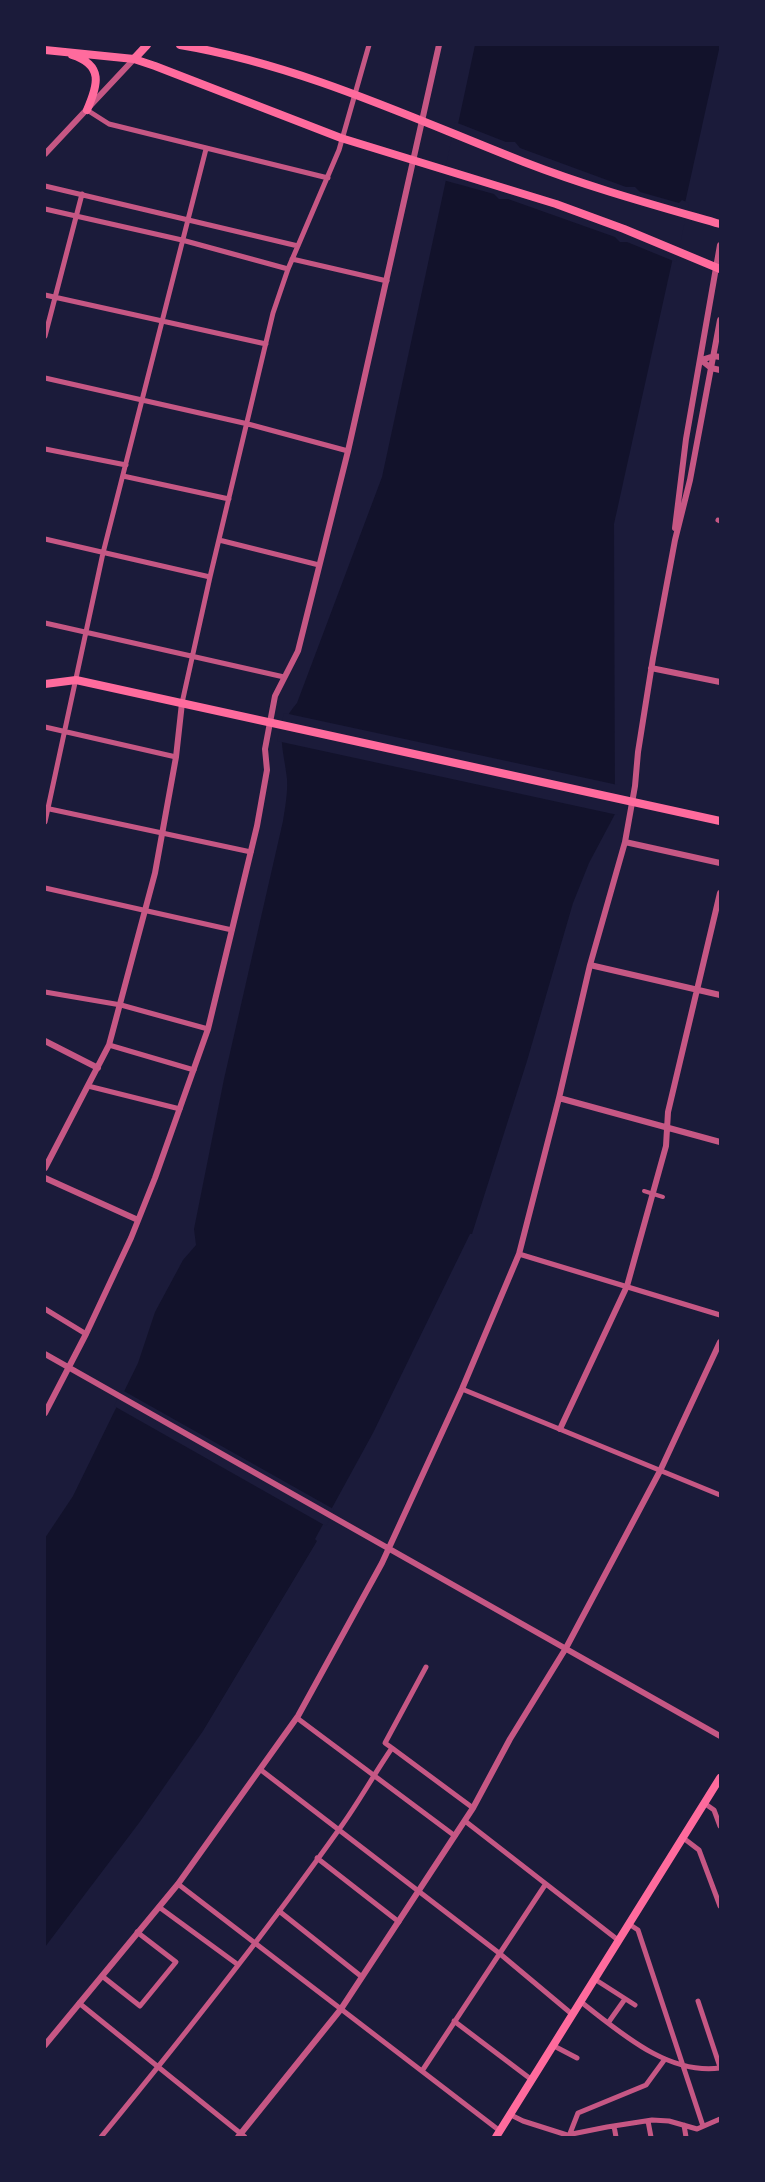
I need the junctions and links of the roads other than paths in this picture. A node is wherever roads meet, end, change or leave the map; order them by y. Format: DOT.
graph roads {
  1 [pos="147,45"];
  2 [pos="180,45"];
  3 [pos="214,45"];
  4 [pos="369,45"];
  5 [pos="439,45"];
  6 [pos="47,50"];
  7 [pos="134,60"];
  8 [pos="263,64"];
  9 [pos="87,110"];
  10 [pos="206,149"];
  11 [pos="45,154"];
  12 [pos="328,178"];
  13 [pos="45,186"];
  14 [pos="82,194"];
  15 [pos="45,209"];
  16 [pos="76,216"];
  17 [pos="189,219"];
  18 [pos="720,224"];
  19 [pos="182,240"];
  20 [pos="720,245"];
  21 [pos="298,246"];
  22 [pos="292,259"];
  23 [pos="288,269"];
  24 [pos="720,269"];
  25 [pos="387,280"];
  26 [pos="45,295"];
  27 [pos="54,297"];
  28 [pos="720,320"];
  29 [pos="162,321"];
  30 [pos="45,336"];
  31 [pos="266,344"];
  32 [pos="717,357"];
  33 [pos="701,360"];
  34 [pos="711,368"];
  35 [pos="720,370"];
  36 [pos="45,378"];
  37 [pos="142,400"];
  38 [pos="248,424"];
  39 [pos="45,449"];
  40 [pos="348,451"];
  41 [pos="126,465"];
  42 [pos="123,476"];
  43 [pos="229,499"];
  44 [pos="45,538"];
  45 [pos="219,540"];
  46 [pos="675,540"];
  47 [pos="103,553"];
  48 [pos="319,565"];
  49 [pos="210,577"];
  50 [pos="45,623"];
  51 [pos="87,632"];
  52 [pos="192,656"];
  53 [pos="651,668"];
  54 [pos="284,677"];
  55 [pos="76,680"];
  56 [pos="720,682"];
  57 [pos="45,684"];
  58 [pos="182,703"];
  59 [pos="45,727"];
  60 [pos="65,732"];
  61 [pos="176,757"];
  62 [pos="46,808"];
  63 [pos="720,821"];
  64 [pos="45,822"];
  65 [pos="164,833"];
  66 [pos="625,842"];
  67 [pos="251,852"];
  68 [pos="720,863"];
  69 [pos="45,888"];
  70 [pos="720,893"];
  71 [pos="146,911"];
  72 [pos="232,930"];
  73 [pos="590,965"];
  74 [pos="696,990"];
  75 [pos="45,992"];
  76 [pos="720,995"];
  77 [pos="121,1005"];
  78 [pos="208,1029"];
  79 [pos="45,1041"];
  80 [pos="109,1046"];
  81 [pos="98,1068"];
  82 [pos="194,1070"];
  83 [pos="88,1086"];
  84 [pos="559,1098"];
  85 [pos="180,1109"];
  86 [pos="667,1128"];
  87 [pos="720,1142"];
  88 [pos="45,1168"];
  89 [pos="45,1178"];
  90 [pos="644,1191"];
  91 [pos="663,1197"];
  92 [pos="138,1220"];
  93 [pos="519,1254"];
  94 [pos="627,1286"];
  95 [pos="45,1309"];
  96 [pos="720,1315"];
  97 [pos="86,1334"];
  98 [pos="720,1342"];
  99 [pos="45,1354"];
  100 [pos="462,1389"];
  101 [pos="45,1413"];
  102 [pos="560,1429"];
  103 [pos="660,1471"];
  104 [pos="720,1495"];
  105 [pos="566,1648"];
  106 [pos="426,1667"];
  107 [pos="297,1718"];
  108 [pos="720,1736"];
  109 [pos="392,1748"];
  110 [pos="261,1770"];
  111 [pos="375,1776"];
  112 [pos="720,1778"];
  113 [pos="704,1803"];
  114 [pos="473,1808"];
  115 [pos="465,1821"];
  116 [pos="720,1826"];
  117 [pos="340,1828"];
  118 [pos="455,1836"];
  119 [pos="682,1837"];
  120 [pos="317,1858"];
  121 [pos="178,1884"];
  122 [pos="545,1885"];
  123 [pos="419,1891"];
  124 [pos="720,1906"];
  125 [pos="159,1907"];
  126 [pos="279,1911"];
  127 [pos="399,1922"];
  128 [pos="628,1924"];
  129 [pos="137,1932"];
  130 [pos="618,1940"];
  131 [pos="255,1942"];
  132 [pos="499,1953"];
  133 [pos="237,1964"];
  134 [pos="102,1976"];
  135 [pos="362,1977"];
  136 [pos="596,1980"];
  137 [pos="625,1999"];
  138 [pos="698,2001"];
  139 [pos="581,2002"];
  140 [pos="79,2003"];
  141 [pos="635,2005"];
  142 [pos="341,2009"];
  143 [pos="573,2015"];
  144 [pos="454,2021"];
  145 [pos="608,2023"];
  146 [pos="45,2045"];
  147 [pos="554,2046"];
  148 [pos="578,2058"];
  149 [pos="665,2059"];
  150 [pos="682,2064"];
  151 [pos="159,2067"];
  152 [pos="720,2068"];
  153 [pos="422,2071"];
  154 [pos="533,2080"];
  155 [pos="511,2115"];
  156 [pos="720,2119"];
  157 [pos="648,2121"];
  158 [pos="684,2125"];
  159 [pos="614,2126"];
  160 [pos="703,2126"];
  161 [pos="498,2134"];
  162 [pos="241,2136"];
  163 [pos="569,2136"];
  164 [pos="101,2137"];
  165 [pos="616,2137"];
  166 [pos="651,2137"];
  167 [pos="686,2137"];
  1 -- 7 [label="main road"];
  2 -- 8 [label="main road"];
  3 -- 8 [label="main road"];
  4 -- 12 [label="street"];
  5 -- 25 [label="street"];
  6 -- 7 [label="main road"];
  6 -- 9 [label="main road"];
  7 -- 9 [label="street"];
  7 -- 24 [label="main road"];
  8 -- 18 [label="main road"];
  9 -- 10 [label="street"];
  9 -- 11 [label="street"];
  10 -- 12 [label="street"];
  10 -- 17 [label="street"];
  12 -- 21 [label="street"];
  13 -- 14 [label="street"];
  14 -- 16 [label="street"];
  14 -- 17 [label="street"];
  15 -- 16 [label="street"];
  16 -- 19 [label="street"];
  16 -- 27 [label="street"];
  17 -- 19 [label="street"];
  17 -- 21 [label="street"];
  19 -- 23 [label="street"];
  19 -- 29 [label="street"];
  20 -- 33 [label="street"];
  21 -- 22 [label="street"];
  22 -- 23 [label="street"];
  22 -- 25 [label="street"];
  23 -- 31 [label="street"];
  25 -- 40 [label="street"];
  26 -- 27 [label="street"];
  27 -- 29 [label="street"];
  27 -- 30 [label="street"];
  28 -- 32 [label="street"];
  29 -- 31 [label="street"];
  29 -- 37 [label="street"];
  31 -- 38 [label="street"];
  32 -- 33 [label="street"];
  32 -- 34 [label="street"];
  33 -- 34 [label="street"];
  33 -- 46 [label="street"];
  34 -- 35 [label="street"];
  34 -- 46 [label="street"];
  36 -- 37 [label="street"];
  37 -- 38 [label="street"];
  37 -- 41 [label="street"];
  38 -- 40 [label="street"];
  38 -- 43 [label="street"];
  39 -- 41 [label="street"];
  40 -- 48 [label="street"];
  41 -- 42 [label="street"];
  42 -- 43 [label="street"];
  42 -- 47 [label="street"];
  43 -- 45 [label="street"];
  44 -- 47 [label="street"];
  45 -- 48 [label="street"];
  45 -- 49 [label="street"];
  46 -- 53 [label="street"];
  47 -- 49 [label="street"];
  47 -- 51 [label="street"];
  48 -- 54 [label="street"];
  49 -- 52 [label="street"];
  50 -- 51 [label="street"];
  51 -- 52 [label="street"];
  51 -- 55 [label="street"];
  52 -- 54 [label="street"];
  52 -- 58 [label="street"];
  53 -- 56 [label="street"];
  53 -- 66 [label="street"];
  54 -- 67 [label="street"];
  55 -- 57 [label="main road"];
  55 -- 58 [label="main road"];
  55 -- 60 [label="street"];
  58 -- 61 [label="street"];
  58 -- 63 [label="main road"];
  59 -- 60 [label="street"];
  60 -- 61 [label="street"];
  60 -- 62 [label="street"];
  61 -- 65 [label="street"];
  62 -- 64 [label="street"];
  62 -- 65 [label="street"];
  65 -- 67 [label="street"];
  65 -- 71 [label="street"];
  66 -- 68 [label="street"];
  66 -- 73 [label="street"];
  67 -- 72 [label="street"];
  69 -- 71 [label="street"];
  70 -- 74 [label="street"];
  71 -- 72 [label="street"];
  71 -- 77 [label="street"];
  72 -- 78 [label="street"];
  73 -- 74 [label="street"];
  73 -- 84 [label="street"];
  74 -- 76 [label="street"];
  74 -- 86 [label="street"];
  75 -- 77 [label="street"];
  77 -- 78 [label="street"];
  77 -- 80 [label="street"];
  78 -- 82 [label="street"];
  79 -- 81 [label="street"];
  80 -- 81 [label="street"];
  80 -- 82 [label="street"];
  81 -- 83 [label="street"];
  82 -- 85 [label="street"];
  83 -- 85 [label="street"];
  83 -- 88 [label="street"];
  84 -- 86 [label="street"];
  84 -- 93 [label="street"];
  85 -- 92 [label="street"];
  86 -- 87 [label="street"];
  86 -- 94 [label="street"];
  89 -- 92 [label="street"];
  90 -- 91 [label="street"];
  92 -- 97 [label="street"];
  93 -- 94 [label="street"];
  93 -- 100 [label="street"];
  94 -- 96 [label="street"];
  94 -- 102 [label="street"];
  95 -- 97 [label="street"];
  97 -- 101 [label="street"];
  98 -- 103 [label="street"];
  99 -- 105 [label="street"];
  100 -- 102 [label="street"];
  100 -- 107 [label="street"];
  102 -- 103 [label="street"];
  103 -- 104 [label="street"];
  103 -- 105 [label="street"];
  105 -- 108 [label="street"];
  105 -- 114 [label="street"];
  106 -- 109 [label="street"];
  107 -- 110 [label="street"];
  107 -- 111 [label="street"];
  109 -- 111 [label="street"];
  109 -- 114 [label="street"];
  110 -- 117 [label="street"];
  110 -- 121 [label="street"];
  111 -- 117 [label="street"];
  111 -- 118 [label="street"];
  112 -- 113 [label="main road"];
  113 -- 116 [label="street"];
  113 -- 119 [label="main road"];
  114 -- 115 [label="street"];
  115 -- 118 [label="street"];
  115 -- 122 [label="street"];
  117 -- 120 [label="street"];
  117 -- 123 [label="street"];
  118 -- 123 [label="street"];
  119 -- 124 [label="street"];
  119 -- 128 [label="main road"];
  120 -- 126 [label="street"];
  120 -- 127 [label="street"];
  121 -- 125 [label="street"];
  121 -- 131 [label="street"];
  122 -- 130 [label="street"];
  122 -- 132 [label="street"];
  123 -- 127 [label="street"];
  123 -- 132 [label="street"];
  125 -- 129 [label="street"];
  125 -- 133 [label="street"];
  126 -- 131 [label="street"];
  126 -- 135 [label="street"];
  127 -- 135 [label="street"];
  128 -- 130 [label="main road"];
  128 -- 150 [label="street"];
  129 -- 134 [label="street"];
  129 -- 134 [label="street"];
  130 -- 136 [label="main road"];
  131 -- 133 [label="street"];
  131 -- 142 [label="street"];
  132 -- 143 [label="street"];
  132 -- 144 [label="street"];
  133 -- 151 [label="street"];
  134 -- 140 [label="street"];
  135 -- 142 [label="street"];
  136 -- 137 [label="street"];
  136 -- 139 [label="main road"];
  137 -- 141 [label="street"];
  137 -- 145 [label="street"];
  138 -- 152 [label="street"];
  139 -- 143 [label="main road"];
  139 -- 145 [label="street"];
  140 -- 146 [label="street"];
  140 -- 151 [label="street"];
  142 -- 153 [label="street"];
  142 -- 162 [label="street"];
  143 -- 147 [label="main road"];
  144 -- 153 [label="street"];
  144 -- 154 [label="street"];
  145 -- 149 [label="street"];
  147 -- 148 [label="street"];
  147 -- 154 [label="main road"];
  149 -- 150 [label="street"];
  149 -- 163 [label="street"];
  150 -- 152 [label="street"];
  150 -- 160 [label="street"];
  151 -- 162 [label="street"];
  151 -- 164 [label="street"];
  153 -- 161 [label="street"];
  154 -- 155 [label="main road"];
  155 -- 161 [label="main road"];
  155 -- 163 [label="street"];
  156 -- 160 [label="street"];
  157 -- 158 [label="street"];
  157 -- 159 [label="street"];
  157 -- 166 [label="street"];
  158 -- 160 [label="street"];
  158 -- 167 [label="street"];
  159 -- 163 [label="street"];
  159 -- 165 [label="street"];
}
